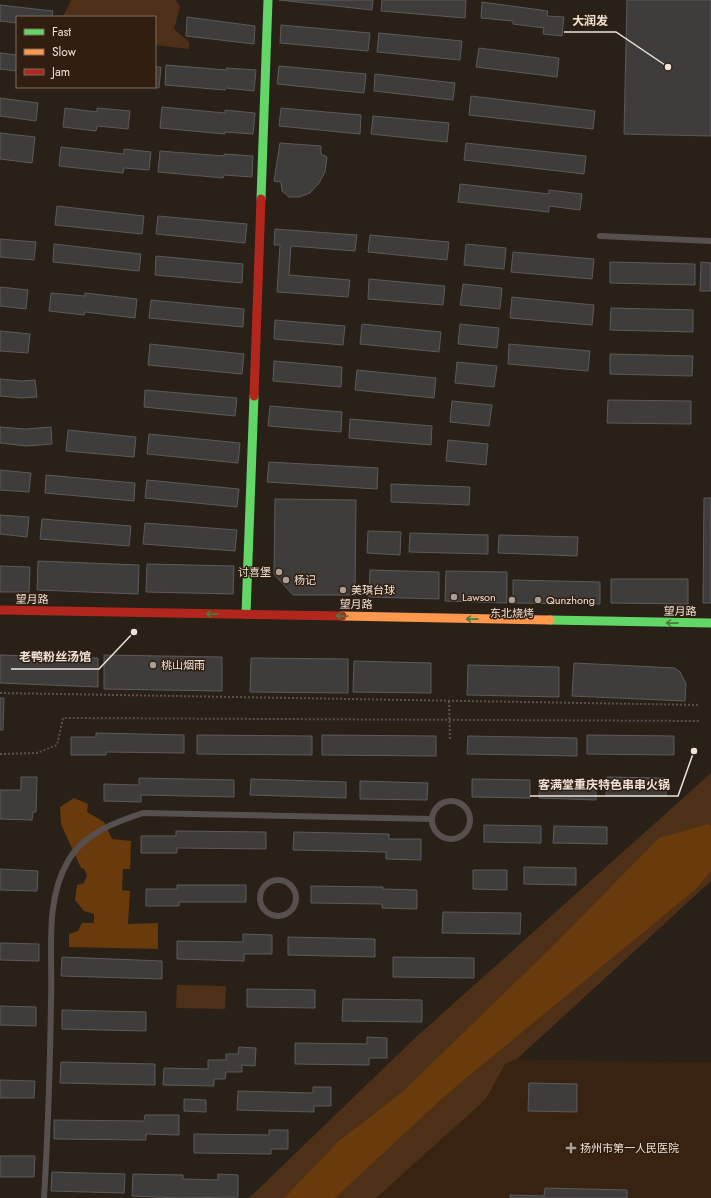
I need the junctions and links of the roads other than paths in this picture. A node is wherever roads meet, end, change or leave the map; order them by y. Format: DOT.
graph roads {
  1 [pos="268,0"];
  2 [pos="600,236"];
  3 [pos="711,241"];
  4 [pos="0,610"];
  5 [pos="246,614"];
  6 [pos="142,622"];
  7 [pos="711,623"];
  8 [pos="711,632"];
  9 [pos="432,820"];
  10 [pos="288,913"];
  11 [pos="44,1198"];
  1 -- 5 [label="street"];
  2 -- 3 [label="lane"];
  5 -- 4 [label="street, 望月路, one-way"];
  7 -- 5 [label="street, 望月路, one-way"];
  6 -- 8 [label="street, 望月路"];
  9 -- 9 [label="lane"];
  9 -- 11 [label="lane"];
  10 -- 10 [label="lane"];
}
